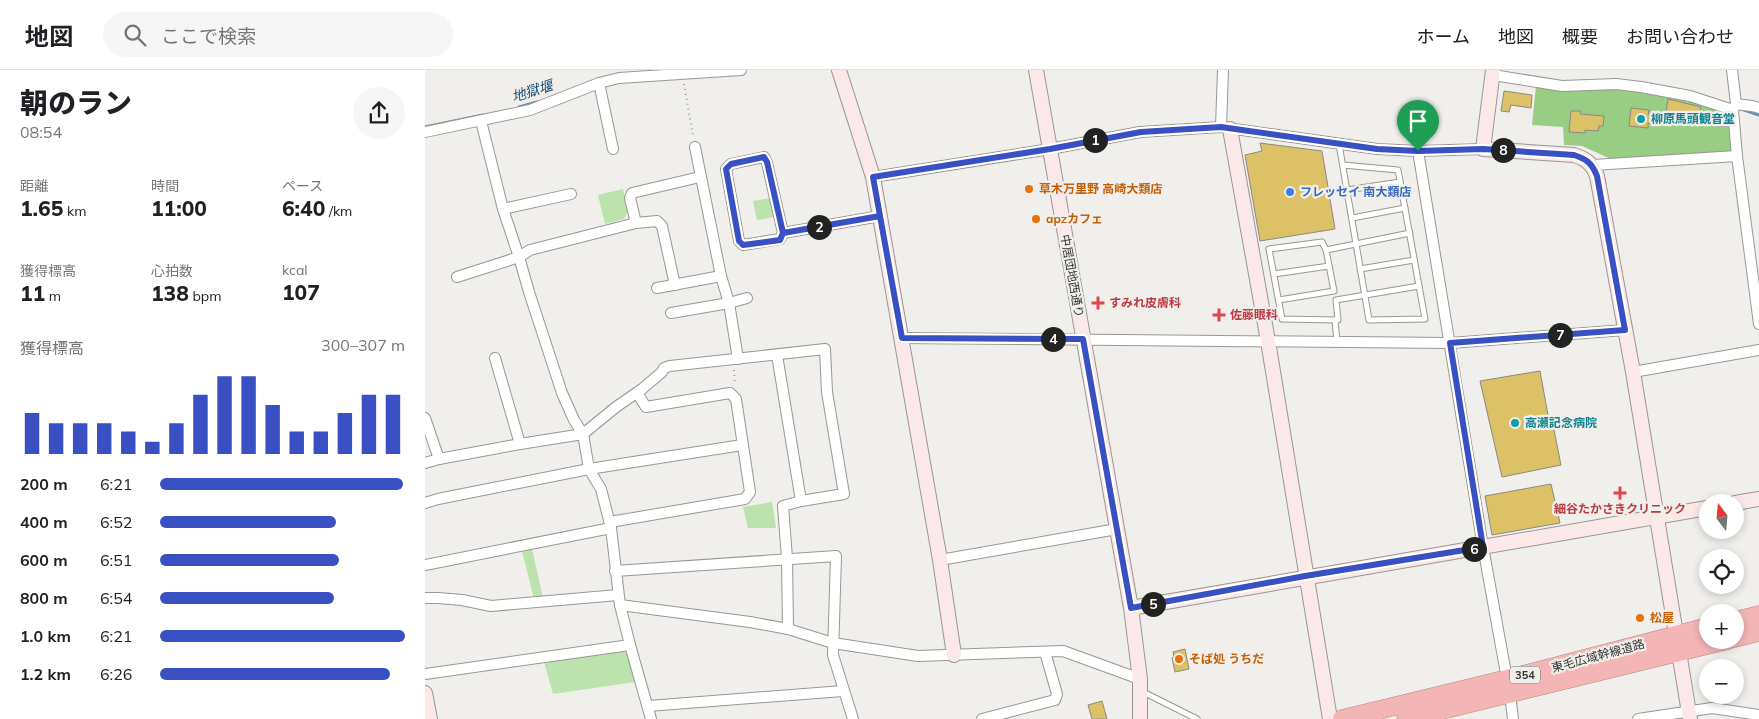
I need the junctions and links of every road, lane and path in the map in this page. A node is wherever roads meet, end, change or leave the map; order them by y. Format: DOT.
graph roads {
  1 [pos="741,70"];
  2 [pos="839,70"];
  3 [pos="1036,70"];
  4 [pos="1223,70"];
  5 [pos="1732,70"];
  6 [pos="1493,72"];
  7 [pos="683,74"];
  8 [pos="599,83"];
  9 [pos="1735,107"];
  10 [pos="1759,108"];
  11 [pos="1656,119"];
  12 [pos="481,120"];
  13 [pos="1735,124"];
  14 [pos="1226,128"];
  15 [pos="425,132"];
  16 [pos="1339,144"];
  17 [pos="695,147"];
  18 [pos="613,149"];
  19 [pos="1050,149"];
  20 [pos="1483,149"];
  21 [pos="1418,151"];
  22 [pos="1737,156"];
  23 [pos="1593,165"];
  24 [pos="1343,166"];
  25 [pos="700,177"];
  26 [pos="873,177"];
  27 [pos="1400,182"];
  28 [pos="1347,190"];
  29 [pos="571,194"];
  30 [pos="1405,208"];
  31 [pos="503,209"];
  32 [pos="880,216"];
  33 [pos="1352,218"];
  34 [pos="636,223"];
  35 [pos="783,233"];
  36 [pos="1410,234"];
  37 [pos="1356,244"];
  38 [pos="1326,250"];
  39 [pos="519,257"];
  40 [pos="1414,260"];
  41 [pos="1329,266"];
  42 [pos="1360,269"];
  43 [pos="1274,274"];
  44 [pos="721,276"];
  45 [pos="457,277"];
  46 [pos="675,285"];
  47 [pos="1419,286"];
  48 [pos="657,288"];
  49 [pos="1334,291"];
  50 [pos="1757,294"];
  51 [pos="1365,295"];
  52 [pos="747,298"];
  53 [pos="1279,300"];
  54 [pos="1336,300"];
  55 [pos="729,303"];
  56 [pos="671,313"];
  57 [pos="1335,320"];
  58 [pos="1759,324"];
  59 [pos="1625,330"];
  60 [pos="902,338"];
  61 [pos="1083,339"];
  62 [pos="1268,341"];
  63 [pos="1337,342"];
  64 [pos="1450,343"];
  65 [pos="1759,350"];
  66 [pos="777,355"];
  67 [pos="495,358"];
  68 [pos="735,360"];
  69 [pos="1633,372"];
  70 [pos="637,393"];
  71 [pos="732,395"];
  72 [pos="425,418"];
  73 [pos="583,434"];
  74 [pos="520,444"];
  75 [pos="743,445"];
  76 [pos="439,459"];
  77 [pos="425,463"];
  78 [pos="589,469"];
  79 [pos="1759,499"];
  80 [pos="801,501"];
  81 [pos="1744,502"];
  82 [pos="425,503"];
  83 [pos="1699,509"];
  84 [pos="1657,516"];
  85 [pos="610,525"];
  86 [pos="1117,530"];
  87 [pos="1483,547"];
  88 [pos="787,558"];
  89 [pos="940,560"];
  90 [pos="425,565"];
  91 [pos="615,572"];
  92 [pos="1305,576"];
  93 [pos="425,598"];
  94 [pos="619,600"];
  95 [pos="1131,608"];
  96 [pos="1759,615"];
  97 [pos="1744,619"];
  98 [pos="788,629"];
  99 [pos="1699,630"];
  100 [pos="1759,632"];
  101 [pos="1677,635"];
  102 [pos="1744,636"];
  103 [pos="833,643"];
  104 [pos="630,645"];
  105 [pos="1699,648"];
  106 [pos="1045,652"];
  107 [pos="1680,653"];
  108 [pos="954,655"];
  109 [pos="425,674"];
  110 [pos="1140,685"];
  111 [pos="1509,686"];
  112 [pos="843,691"];
  113 [pos="425,693"];
  114 [pos="647,706"];
  115 [pos="1689,715"];
  116 [pos="1759,715"];
  117 [pos="1186,716"];
  118 [pos="430,719"];
  119 [pos="651,719"];
  120 [pos="853,719"];
  121 [pos="982,719"];
  122 [pos="1140,719"];
  123 [pos="1197,719"];
  124 [pos="1330,719"];
  125 [pos="1342,719"];
  126 [pos="1407,719"];
  127 [pos="1513,719"];
  128 [pos="1638,719"];
  1 -- 7 [label="street"];
  2 -- 26 [label="street"];
  3 -- 19 [label="street, 中居団地西通り"];
  4 -- 14 [label="street"];
  5 -- 9 [label="street"];
  6 -- 9 [label="street"];
  6 -- 20 [label="street"];
  7 -- 8 [label="street"];
  7 -- 17 [label="path"];
  8 -- 12 [label="street"];
  8 -- 18 [label="street"];
  9 -- 10 [label="street"];
  9 -- 13 [label="street"];
  11 -- 13 [label="lane"];
  12 -- 15 [label="street"];
  12 -- 31 [label="street"];
  13 -- 22 [label="street"];
  14 -- 16 [label="street"];
  14 -- 19 [label="street"];
  14 -- 62 [label="street"];
  16 -- 21 [label="street"];
  16 -- 24 [label="lane"];
  17 -- 25 [label="street"];
  19 -- 26 [label="street"];
  19 -- 61 [label="street, 中居団地西通り"];
  20 -- 21 [label="street"];
  20 -- 23 [label="street"];
  21 -- 64 [label="street"];
  22 -- 23 [label="street"];
  22 -- 50 [label="street"];
  23 -- 59 [label="street"];
  24 -- 27 [label="lane"];
  24 -- 28 [label="lane"];
  25 -- 34 [label="street"];
  25 -- 44 [label="street"];
  26 -- 32 [label="street"];
  27 -- 28 [label="lane"];
  27 -- 30 [label="lane"];
  28 -- 33 [label="lane"];
  29 -- 31 [label="street"];
  30 -- 33 [label="lane"];
  30 -- 36 [label="lane"];
  31 -- 39 [label="street"];
  32 -- 35 [label="street"];
  32 -- 60 [label="street"];
  33 -- 37 [label="lane"];
  34 -- 39 [label="street"];
  34 -- 46 [label="street"];
  35 -- 35 [label="street"];
  36 -- 37 [label="lane"];
  36 -- 40 [label="lane"];
  37 -- 38 [label="lane"];
  37 -- 42 [label="lane"];
  38 -- 41 [label="lane"];
  38 -- 43 [label="lane"];
  39 -- 45 [label="street"];
  39 -- 73 [label="street"];
  40 -- 42 [label="lane"];
  40 -- 47 [label="lane"];
  41 -- 43 [label="lane"];
  41 -- 49 [label="lane"];
  42 -- 51 [label="lane"];
  43 -- 53 [label="lane"];
  44 -- 46 [label="street"];
  44 -- 55 [label="street"];
  46 -- 48 [label="street"];
  47 -- 51 [label="lane"];
  47 -- 51 [label="lane"];
  49 -- 53 [label="lane"];
  49 -- 54 [label="lane"];
  50 -- 58 [label="street"];
  51 -- 54 [label="lane"];
  52 -- 55 [label="street"];
  53 -- 57 [label="lane"];
  54 -- 57 [label="lane"];
  55 -- 56 [label="street"];
  55 -- 68 [label="street"];
  57 -- 63 [label="lane"];
  59 -- 64 [label="street"];
  59 -- 69 [label="street"];
  60 -- 61 [label="street"];
  60 -- 89 [label="street"];
  61 -- 62 [label="street"];
  61 -- 86 [label="street, 中居団地西通り"];
  62 -- 63 [label="street"];
  62 -- 92 [label="street"];
  63 -- 64 [label="street"];
  64 -- 87 [label="street"];
  65 -- 69 [label="street"];
  66 -- 68 [label="street"];
  66 -- 80 [label="street"];
  66 -- 80 [label="street"];
  67 -- 74 [label="street"];
  68 -- 70 [label="street"];
  68 -- 71 [label="path"];
  69 -- 84 [label="street"];
  70 -- 71 [label="street"];
  70 -- 73 [label="street"];
  71 -- 75 [label="street"];
  72 -- 76 [label="street"];
  73 -- 74 [label="street"];
  73 -- 78 [label="street"];
  74 -- 76 [label="street"];
  75 -- 78 [label="street"];
  75 -- 85 [label="street"];
  76 -- 77 [label="street"];
  78 -- 82 [label="street"];
  78 -- 85 [label="street"];
  79 -- 81 [label="street"];
  80 -- 88 [label="street"];
  83 -- 84 [label="street"];
  84 -- 87 [label="street"];
  84 -- 101 [label="street"];
  85 -- 90 [label="street"];
  85 -- 91 [label="street"];
  86 -- 89 [label="street"];
  86 -- 95 [label="street, 中居団地西通り"];
  87 -- 92 [label="street"];
  87 -- 111 [label="street"];
  88 -- 91 [label="street"];
  88 -- 98 [label="street"];
  88 -- 103 [label="street"];
  89 -- 108 [label="street"];
  91 -- 94 [label="street"];
  92 -- 95 [label="street"];
  92 -- 124 [label="street"];
  93 -- 94 [label="street"];
  94 -- 98 [label="street"];
  94 -- 104 [label="street"];
  95 -- 110 [label="street, 中居団地西通り"];
  96 -- 97 [label="highway"];
  98 -- 103 [label="street"];
  99 -- 101 [label="highway, 東毛広域幹線道路 / 354"];
  100 -- 102 [label="highway"];
  101 -- 107 [label="street"];
  101 -- 111 [label="highway, 東毛広域幹線道路 / 354"];
  103 -- 108 [label="street"];
  103 -- 112 [label="street"];
  104 -- 109 [label="street"];
  104 -- 114 [label="street"];
  105 -- 107 [label="highway, 東毛広域幹線道路 / 354"];
  106 -- 108 [label="street"];
  106 -- 110 [label="street"];
  106 -- 121 [label="street"];
  107 -- 111 [label="highway, 東毛広域幹線道路 / 354"];
  107 -- 115 [label="street"];
  110 -- 117 [label="lane"];
  110 -- 122 [label="street, 中居団地西通り"];
  111 -- 125 [label="highway, 東毛広域幹線道路 / 354"];
  111 -- 126 [label="highway, 東毛広域幹線道路 / 354"];
  111 -- 127 [label="street"];
  112 -- 114 [label="street"];
  112 -- 120 [label="street"];
  113 -- 118 [label="street"];
  114 -- 119 [label="street"];
  115 -- 116 [label="street"];
  115 -- 128 [label="street"];
  117 -- 123 [label="lane"];
}
